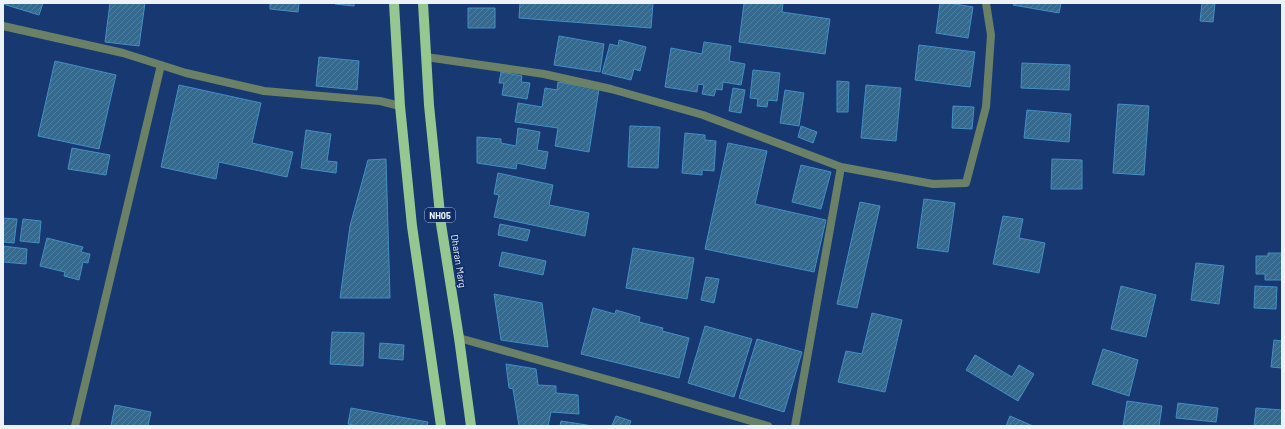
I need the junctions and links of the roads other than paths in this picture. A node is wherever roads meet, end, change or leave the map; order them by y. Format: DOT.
graph roads {
  1 [pos="394,3"];
  2 [pos="423,3"];
  3 [pos="986,3"];
  4 [pos="3,26"];
  5 [pos="426,57"];
  6 [pos="161,65"];
  7 [pos="400,106"];
  8 [pos="841,166"];
  9 [pos="459,338"];
  10 [pos="75,426"];
  11 [pos="441,426"];
  12 [pos="471,426"];
  13 [pos="768,426"];
  14 [pos="794,426"];
  1 -- 7 [label="main road, NH05"];
  2 -- 5 [label="main road, Dharan Marg / NH05"];
  3 -- 8 [label="street"];
  4 -- 6 [label="street"];
  5 -- 8 [label="street"];
  5 -- 9 [label="main road, Dharan Marg / NH05"];
  6 -- 7 [label="street"];
  6 -- 10 [label="street"];
  7 -- 11 [label="main road, NH05"];
  8 -- 14 [label="street"];
  9 -- 12 [label="main road, Dharan Marg / NH05"];
  9 -- 13 [label="street"];
}
